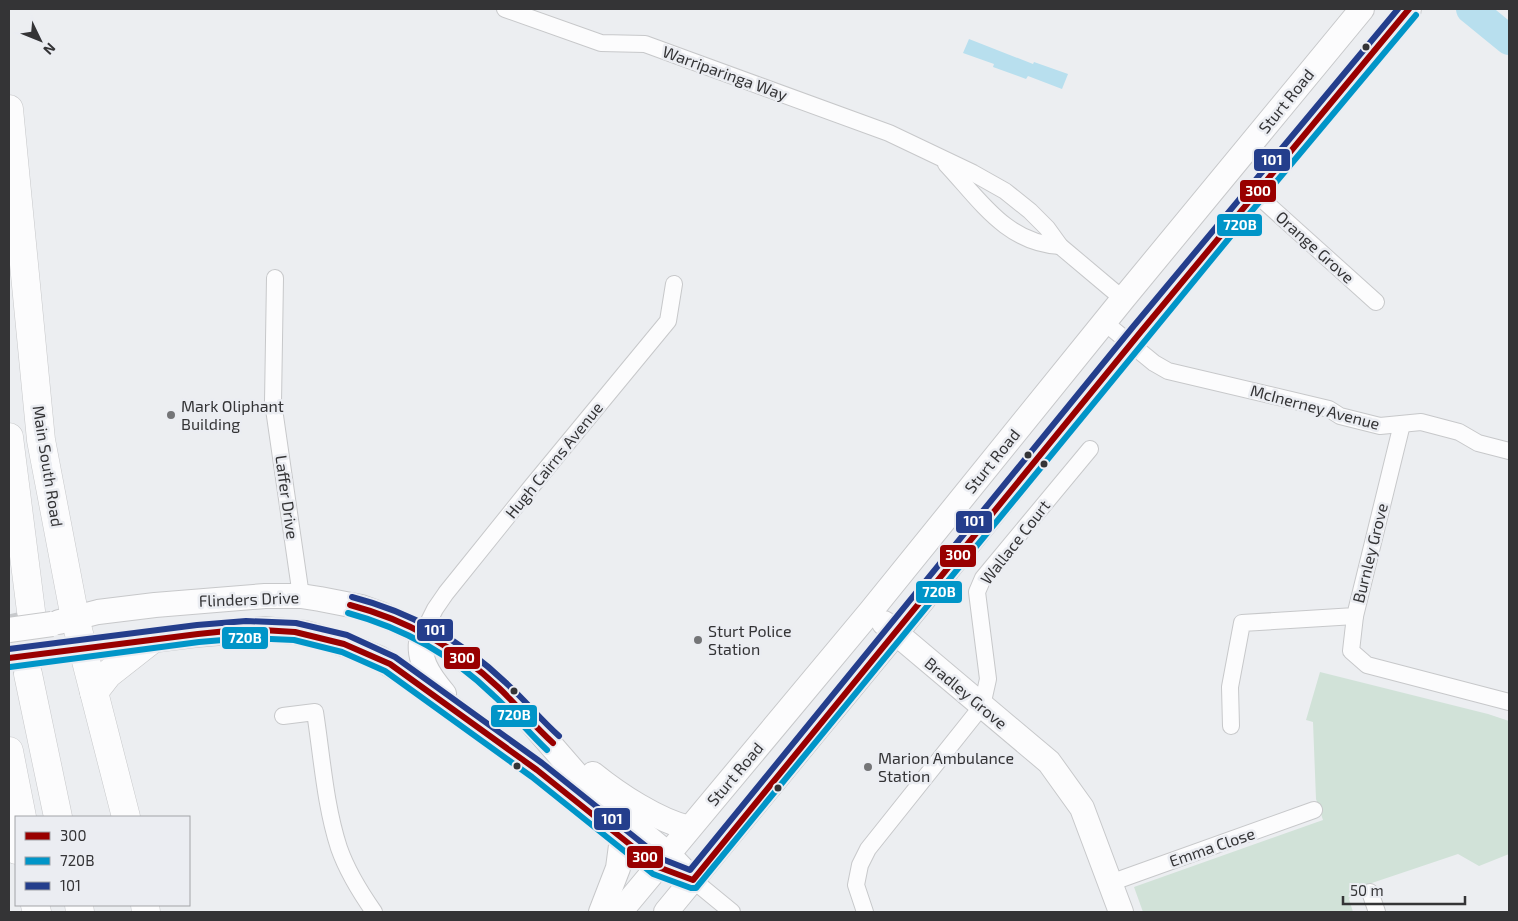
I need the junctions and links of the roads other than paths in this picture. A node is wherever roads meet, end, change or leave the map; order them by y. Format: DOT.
graph roads {
  1 [pos="504,9"];
  2 [pos="1362,9"];
  3 [pos="1409,9"];
  4 [pos="9,109"];
  5 [pos="939,157"];
  6 [pos="1255,193"];
  7 [pos="1060,246"];
  8 [pos="9,260"];
  9 [pos="275,278"];
  10 [pos="674,284"];
  11 [pos="1123,299"];
  12 [pos="1376,302"];
  13 [pos="1104,322"];
  14 [pos="1131,344"];
  15 [pos="1402,424"];
  16 [pos="9,438"];
  17 [pos="41,440"];
  18 [pos="1090,449"];
  19 [pos="1509,451"];
  20 [pos="9,572"];
  21 [pos="301,596"];
  22 [pos="870,612"];
  23 [pos="32,614"];
  24 [pos="1355,616"];
  25 [pos="305,633"];
  26 [pos="423,633"];
  27 [pos="896,634"];
  28 [pos="150,641"];
  29 [pos="70,651"];
  30 [pos="390,664"];
  31 [pos="25,668"];
  32 [pos="94,692"];
  33 [pos="1509,702"];
  34 [pos="982,706"];
  35 [pos="458,712"];
  36 [pos="283,716"];
  37 [pos="1231,726"];
  38 [pos="543,734"];
  39 [pos="9,751"];
  40 [pos="1314,810"];
  41 [pos="22,816"];
  42 [pos="58,816"];
  43 [pos="126,816"];
  44 [pos="9,827"];
  45 [pos="689,828"];
  46 [pos="622,838"];
  47 [pos="15,847"];
  48 [pos="663,860"];
  49 [pos="693,880"];
  50 [pos="1110,883"];
  51 [pos="1370,892"];
  52 [pos="374,912"];
  53 [pos="601,912"];
  54 [pos="620,912"];
  55 [pos="666,912"];
  56 [pos="732,912"];
  57 [pos="865,912"];
  58 [pos="1121,912"];
  59 [pos="1377,912"];
  1 -- 5 [label="street, Warriparinga Way"];
  2 -- 11 [label="main road, Sturt Road"];
  3 -- 6 [label="main road, Sturt Road"];
  4 -- 17 [label="highway, Main South Road"];
  5 -- 7 [label="street, Warriparinga Way"];
  5 -- 7 [label="street, Warriparinga Way"];
  6 -- 12 [label="street, Orange Grove"];
  6 -- 14 [label="main road, Sturt Road"];
  7 -- 11 [label="street, Warriparinga Way"];
  8 -- 17 [label="highway"];
  9 -- 21 [label="street, Laffer Drive"];
  10 -- 26 [label="street, Hugh Cairns Avenue"];
  11 -- 13 [label="main road, Sturt Road"];
  13 -- 14 [label="street, McInerney Avenue"];
  13 -- 22 [label="main road, Sturt Road"];
  14 -- 15 [label="street, McInerney Avenue"];
  14 -- 27 [label="main road, Sturt Road"];
  15 -- 19 [label="street, McInerney Avenue"];
  15 -- 24 [label="street, Burnley Grove"];
  16 -- 23 [label="highway"];
  17 -- 23 [label="highway, Main South Road"];
  18 -- 34 [label="street, Wallace Court"];
  20 -- 23 [label="highway"];
  21 -- 23 [label="main road, Flinders Drive"];
  21 -- 25 [label="main road"];
  21 -- 26 [label="main road, Flinders Drive"];
  22 -- 27 [label="main road, Bradley Grove"];
  22 -- 45 [label="main road, Sturt Road"];
  23 -- 29 [label="highway, Main South Road"];
  24 -- 33 [label="street"];
  24 -- 37 [label="street, Burnley Grove"];
  25 -- 28 [label="main road, Flinders Drive"];
  25 -- 30 [label="main road, Flinders Drive"];
  26 -- 30 [label="main road"];
  26 -- 35 [label="main road"];
  26 -- 38 [label="main road, Flinders Drive"];
  27 -- 34 [label="main road, Bradley Grove"];
  27 -- 49 [label="main road, Sturt Road"];
  28 -- 29 [label="main road, Flinders Drive"];
  28 -- 32 [label="highway"];
  29 -- 31 [label="main road, Flinders Drive, bridge"];
  29 -- 32 [label="highway, Main South Road"];
  30 -- 35 [label="main road, Flinders Drive"];
  31 -- 42 [label="highway"];
  32 -- 43 [label="highway, Main South Road"];
  34 -- 50 [label="main road, Bradley Grove"];
  34 -- 57 [label="street"];
  35 -- 46 [label="main road, Flinders Drive"];
  36 -- 52 [label="street"];
  38 -- 45 [label="main road"];
  38 -- 48 [label="main road, Flinders Drive"];
  39 -- 41 [label="highway"];
  40 -- 50 [label="street, Emma Close"];
  44 -- 47 [label="highway"];
  45 -- 48 [label="main road, Sturt Road"];
  46 -- 48 [label="main road, Flinders Drive"];
  46 -- 53 [label="main road"];
  48 -- 49 [label="main road"];
  48 -- 54 [label="main road, Sturt Road"];
  49 -- 55 [label="main road, Sturt Road"];
  49 -- 56 [label="street"];
  50 -- 58 [label="main road, Bradley Grove"];
  51 -- 59 [label="street"];
}
